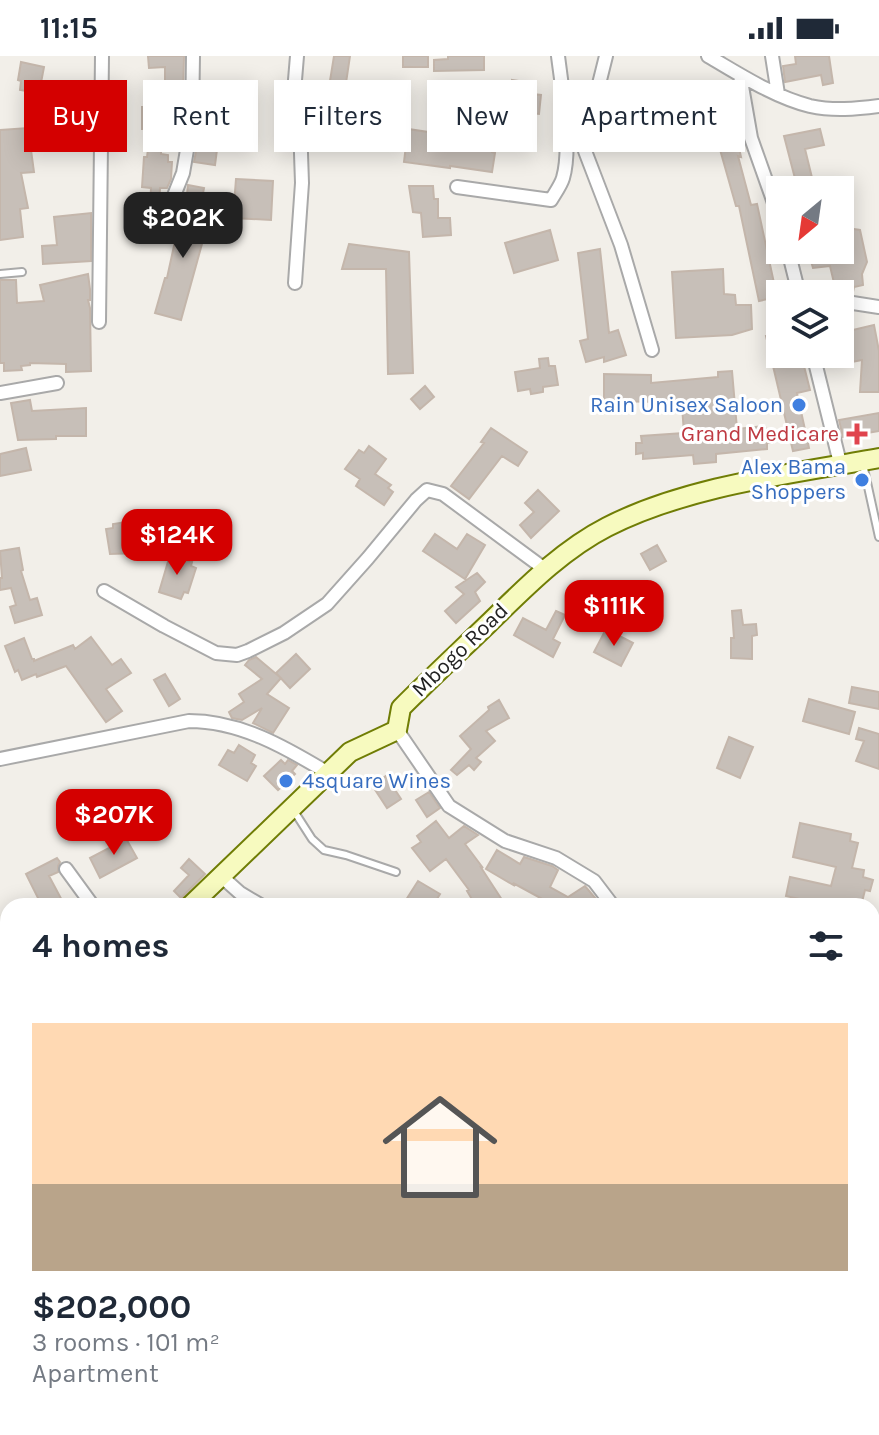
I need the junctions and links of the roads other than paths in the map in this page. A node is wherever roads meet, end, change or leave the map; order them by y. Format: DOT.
graph roads {
  1 [pos="102,56"];
  2 [pos="193,56"];
  3 [pos="297,56"];
  4 [pos="558,56"];
  5 [pos="606,56"];
  6 [pos="708,56"];
  7 [pos="772,56"];
  8 [pos="740,75"];
  9 [pos="778,94"];
  10 [pos="879,106"];
  11 [pos="766,180"];
  12 [pos="457,187"];
  13 [pos="165,218"];
  14 [pos="22,272"];
  15 [pos="0,274"];
  16 [pos="295,283"];
  17 [pos="854,303"];
  18 [pos="879,307"];
  19 [pos="99,322"];
  20 [pos="652,350"];
  21 [pos="816,368"];
  22 [pos="57,383"];
  23 [pos="0,393"];
  24 [pos="871,459"];
  25 [pos="840,463"];
  26 [pos="879,537"];
  27 [pos="546,570"];
  28 [pos="104,591"];
  29 [pos="397,730"];
  30 [pos="0,759"];
  31 [pos="328,773"];
  32 [pos="292,808"];
  33 [pos="66,869"];
  34 [pos="396,872"];
  35 [pos="221,876"];
  36 [pos="87,898"];
  37 [pos="198,898"];
  38 [pos="248,898"];
  39 [pos="607,898"];
  1 -- 19 [label="street"];
  2 -- 13 [label="street"];
  3 -- 16 [label="street"];
  4 -- 12 [label="street"];
  5 -- 20 [label="street"];
  6 -- 8 [label="street"];
  7 -- 9 [label="street"];
  8 -- 9 [label="street"];
  8 -- 11 [label="street"];
  9 -- 10 [label="street"];
  14 -- 15 [label="lane"];
  17 -- 18 [label="street"];
  21 -- 25 [label="street"];
  22 -- 23 [label="street"];
  24 -- 25 [label="main road, Mbogo Road"];
  24 -- 26 [label="lane"];
  25 -- 27 [label="main road, Mbogo Road"];
  27 -- 28 [label="street"];
  27 -- 29 [label="main road, Mbogo Road"];
  29 -- 31 [label="main road"];
  29 -- 39 [label="street"];
  30 -- 31 [label="street"];
  31 -- 32 [label="main road"];
  32 -- 34 [label="lane"];
  32 -- 35 [label="main road"];
  33 -- 36 [label="street"];
  35 -- 37 [label="main road"];
  35 -- 38 [label="street"];
}
